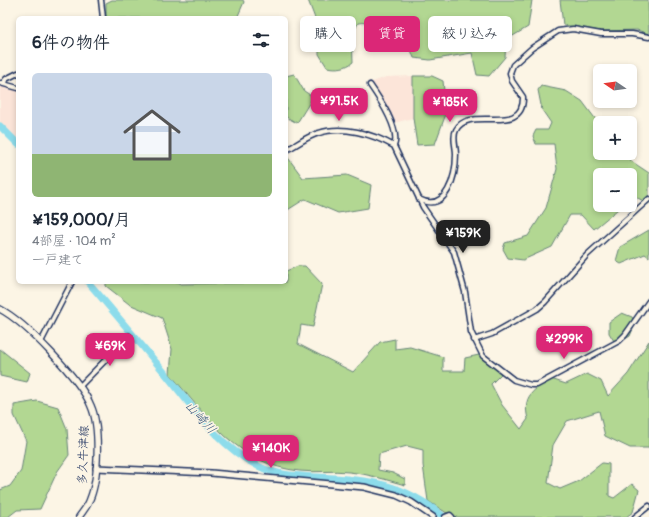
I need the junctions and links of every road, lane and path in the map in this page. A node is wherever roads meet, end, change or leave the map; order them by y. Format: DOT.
graph roads {
  1 [pos="101,0"];
  2 [pos="103,16"];
  3 [pos="649,37"];
  4 [pos="16,74"];
  5 [pos="1,83"];
  6 [pos="370,85"];
  7 [pos="16,87"];
  8 [pos="394,146"];
  9 [pos="288,149"];
  10 [pos="419,199"];
  11 [pos="649,199"];
  12 [pos="71,284"];
  13 [pos="649,301"];
  14 [pos="0,310"];
  15 [pos="129,336"];
  16 [pos="474,340"];
  17 [pos="41,342"];
  18 [pos="80,386"];
  19 [pos="96,468"];
  20 [pos="649,506"];
  21 [pos="79,517"];
  22 [pos="433,517"];
  23 [pos="446,517"];
  24 [pos="452,517"];
  25 [pos="635,517"];
  1 -- 2 [label="street"];
  3 -- 10 [label="street"];
  4 -- 5 [label="street"];
  5 -- 7 [label="street"];
  6 -- 8 [label="street"];
  8 -- 9 [label="street"];
  8 -- 10 [label="street"];
  10 -- 16 [label="street"];
  11 -- 16 [label="street"];
  12 -- 17 [label="street"];
  13 -- 16 [label="street"];
  14 -- 17 [label="main road, 多久牛津線"];
  15 -- 18 [label="street"];
  17 -- 18 [label="main road, 多久牛津線"];
  18 -- 19 [label="main road, 多久牛津線"];
  19 -- 21 [label="main road, 多久牛津線"];
  19 -- 22 [label="street"];
  20 -- 25 [label="street"];
  23 -- 24 [label="street"];
}
